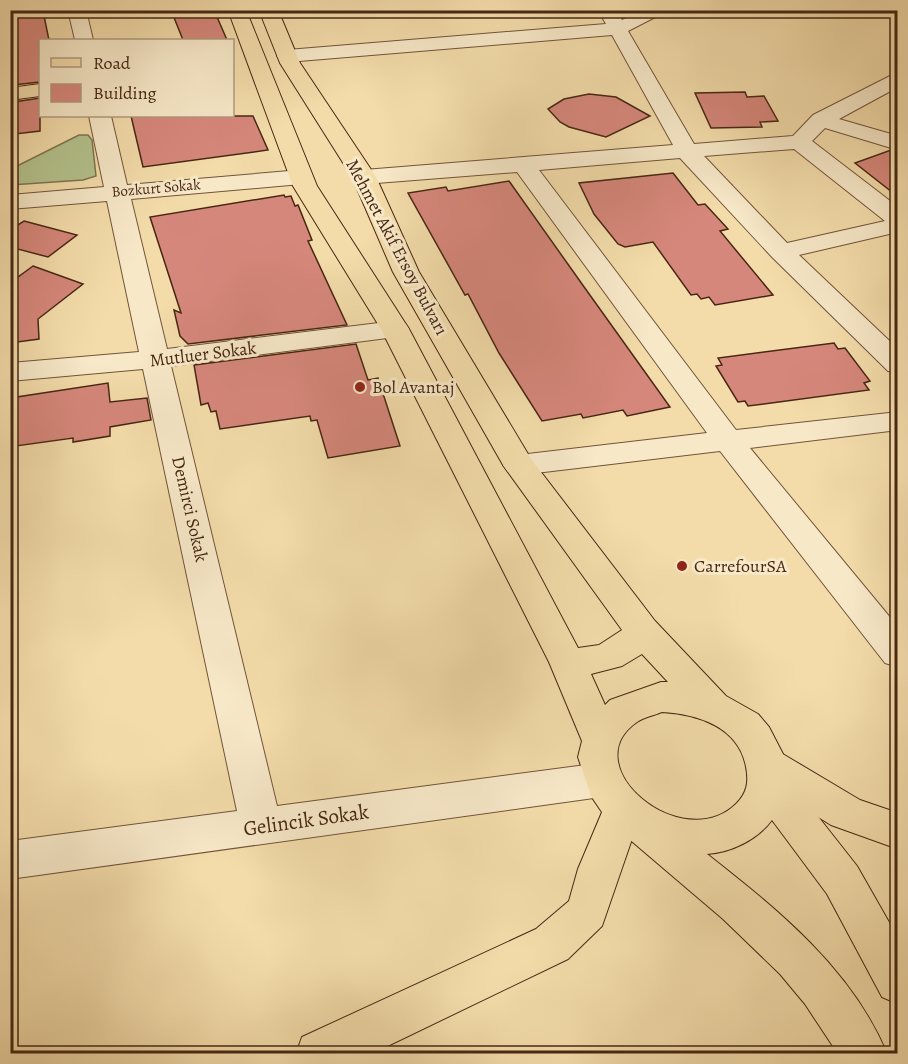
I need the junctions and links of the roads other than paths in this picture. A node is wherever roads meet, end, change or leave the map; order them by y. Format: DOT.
graph roads {
  1 [pos="76,10"];
  2 [pos="237,10"];
  3 [pos="267,10"];
  4 [pos="660,10"];
  5 [pos="612,20"];
  6 [pos="84,39"];
  7 [pos="287,56"];
  8 [pos="897,78"];
  9 [pos="39,90"];
  10 [pos="10,94"];
  11 [pos="100,117"];
  12 [pos="822,120"];
  13 [pos="800,142"];
  14 [pos="897,143"];
  15 [pos="688,153"];
  16 [pos="524,164"];
  17 [pos="301,177"];
  18 [pos="364,177"];
  19 [pos="115,191"];
  20 [pos="10,202"];
  21 [pos="897,219"];
  22 [pos="897,225"];
  23 [pos="781,252"];
  24 [pos="395,329"];
  25 [pos="157,359"];
  26 [pos="897,365"];
  27 [pos="10,372"];
  28 [pos="897,421"];
  29 [pos="729,442"];
  30 [pos="519,465"];
  31 [pos="642,631"];
  32 [pos="897,653"];
  33 [pos="567,662"];
  34 [pos="712,705"];
  35 [pos="600,738"];
  36 [pos="767,774"];
  37 [pos="619,803"];
  38 [pos="261,827"];
  39 [pos="897,831"];
  40 [pos="10,860"];
  41 [pos="897,982"];
  42 [pos="320,1053"];
  43 [pos="864,1053"];
  1 -- 6 [label="street"];
  2 -- 17 [label="main road"];
  3 -- 7 [label="main road, Mehmet Akif Ersoy Bulvarı"];
  4 -- 5 [label="street"];
  5 -- 7 [label="street"];
  5 -- 15 [label="street"];
  7 -- 18 [label="main road, Mehmet Akif Ersoy Bulvarı"];
  8 -- 12 [label="street"];
  9 -- 10 [label="main road"];
  11 -- 19 [label="street, Demirci Sokak"];
  12 -- 13 [label="street"];
  12 -- 14 [label="street"];
  13 -- 15 [label="street"];
  13 -- 21 [label="street"];
  15 -- 16 [label="street"];
  15 -- 23 [label="street"];
  16 -- 18 [label="street"];
  16 -- 29 [label="street"];
  17 -- 19 [label="street, Bozkurt Sokak"];
  17 -- 24 [label="main road"];
  18 -- 30 [label="main road, Mehmet Akif Ersoy Bulvarı"];
  19 -- 20 [label="street, Bozkurt Sokak"];
  19 -- 25 [label="street, Demirci Sokak"];
  22 -- 23 [label="street"];
  23 -- 26 [label="street"];
  24 -- 25 [label="street, Mutluer Sokak"];
  24 -- 33 [label="main road"];
  25 -- 27 [label="street, Mutluer Sokak"];
  25 -- 38 [label="street, Demirci Sokak"];
  28 -- 29 [label="street"];
  29 -- 30 [label="street"];
  29 -- 32 [label="street"];
  30 -- 31 [label="main road, Mehmet Akif Ersoy Bulvarı"];
  31 -- 33 [label="main road"];
  31 -- 34 [label="main road, Mehmet Akif Ersoy Bulvarı"];
  33 -- 35 [label="main road"];
  34 -- 35 [label="main road"];
  34 -- 36 [label="main road"];
  35 -- 37 [label="main road"];
  36 -- 37 [label="main road"];
  36 -- 39 [label="main road"];
  36 -- 41 [label="main road"];
  37 -- 38 [label="street, Gelincik Sokak"];
  37 -- 42 [label="main road"];
  37 -- 43 [label="main road"];
  38 -- 40 [label="street, Gelincik Sokak"];
}
